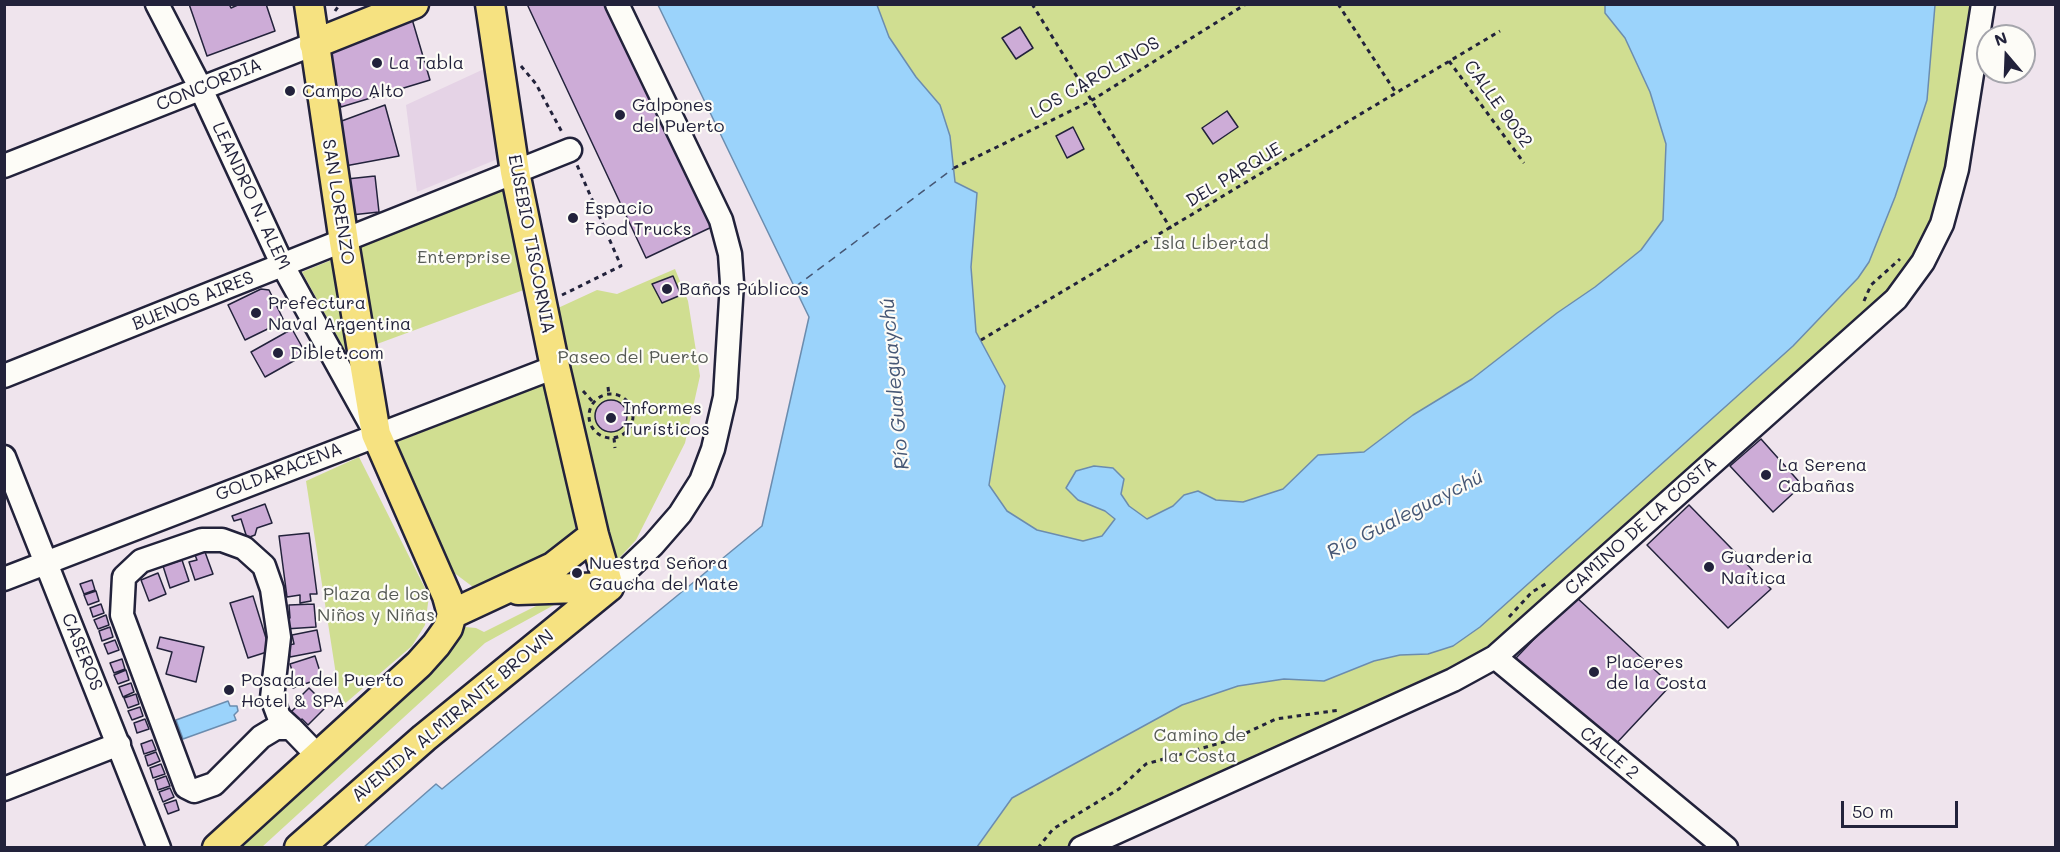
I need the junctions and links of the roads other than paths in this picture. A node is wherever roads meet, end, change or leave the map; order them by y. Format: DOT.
graph roads {
  1 [pos="157,4"];
  2 [pos="414,4"];
  3 [pos="490,4"];
  4 [pos="617,4"];
  5 [pos="1983,4"];
  6 [pos="322,8"];
  7 [pos="314,44"];
  8 [pos="201,88"];
  9 [pos="570,150"];
  10 [pos="4,166"];
  11 [pos="515,172"];
  12 [pos="344,242"];
  13 [pos="283,266"];
  14 [pos="555,367"];
  15 [pos="4,376"];
  16 [pos="376,434"];
  17 [pos="4,457"];
  18 [pos="594,535"];
  19 [pos="46,562"];
  20 [pos="4,579"];
  21 [pos="609,587"];
  22 [pos="505,591"];
  23 [pos="452,614"];
  24 [pos="1495,657"];
  25 [pos="291,728"];
  26 [pos="119,744"];
  27 [pos="318,756"];
  28 [pos="4,789"];
  29 [pos="159,848"];
  30 [pos="217,848"];
  31 [pos="299,848"];
  32 [pos="1081,848"];
  33 [pos="1726,848"];
  1 -- 8 [label="street, LEANDRO N. ALEM"];
  2 -- 7 [label="main road, CONCORDIA"];
  3 -- 11 [label="main road, EUSEBIO TISCORNIA"];
  4 -- 21 [label="street"];
  5 -- 24 [label="street, CAMINO DE LA COSTA"];
  6 -- 7 [label="main road, SAN LORENZO"];
  7 -- 8 [label="street, CONCORDIA"];
  7 -- 12 [label="main road, SAN LORENZO"];
  8 -- 10 [label="street, CONCORDIA"];
  8 -- 13 [label="street, LEANDRO N. ALEM"];
  9 -- 11 [label="street, BUENOS AIRES"];
  11 -- 12 [label="street, BUENOS AIRES"];
  11 -- 14 [label="main road, EUSEBIO TISCORNIA"];
  12 -- 13 [label="street, BUENOS AIRES"];
  12 -- 16 [label="main road, SAN LORENZO"];
  13 -- 15 [label="street, BUENOS AIRES"];
  13 -- 16 [label="street, LEANDRO N. ALEM"];
  14 -- 16 [label="street, GOLDARACENA"];
  14 -- 18 [label="main road, EUSEBIO TISCORNIA"];
  16 -- 19 [label="street, GOLDARACENA"];
  16 -- 23 [label="main road, LEANDRO N. ALEM"];
  17 -- 19 [label="street, CASEROS"];
  18 -- 21 [label="main road, EUSEBIO TISCORNIA"];
  18 -- 22 [label="main road"];
  19 -- 20 [label="street, GOLDARACENA"];
  19 -- 26 [label="street, CASEROS"];
  21 -- 22 [label="main road"];
  21 -- 31 [label="main road, AVENIDA ALMIRANTE BROWN"];
  22 -- 23 [label="main road"];
  23 -- 27 [label="main road"];
  24 -- 32 [label="street, CAMINO DE LA COSTA"];
  24 -- 33 [label="street, CALLE 2"];
  25 -- 25 [label="street"];
  25 -- 27 [label="street"];
  26 -- 28 [label="street"];
  26 -- 29 [label="street, CASEROS"];
  27 -- 30 [label="main road"];
}
